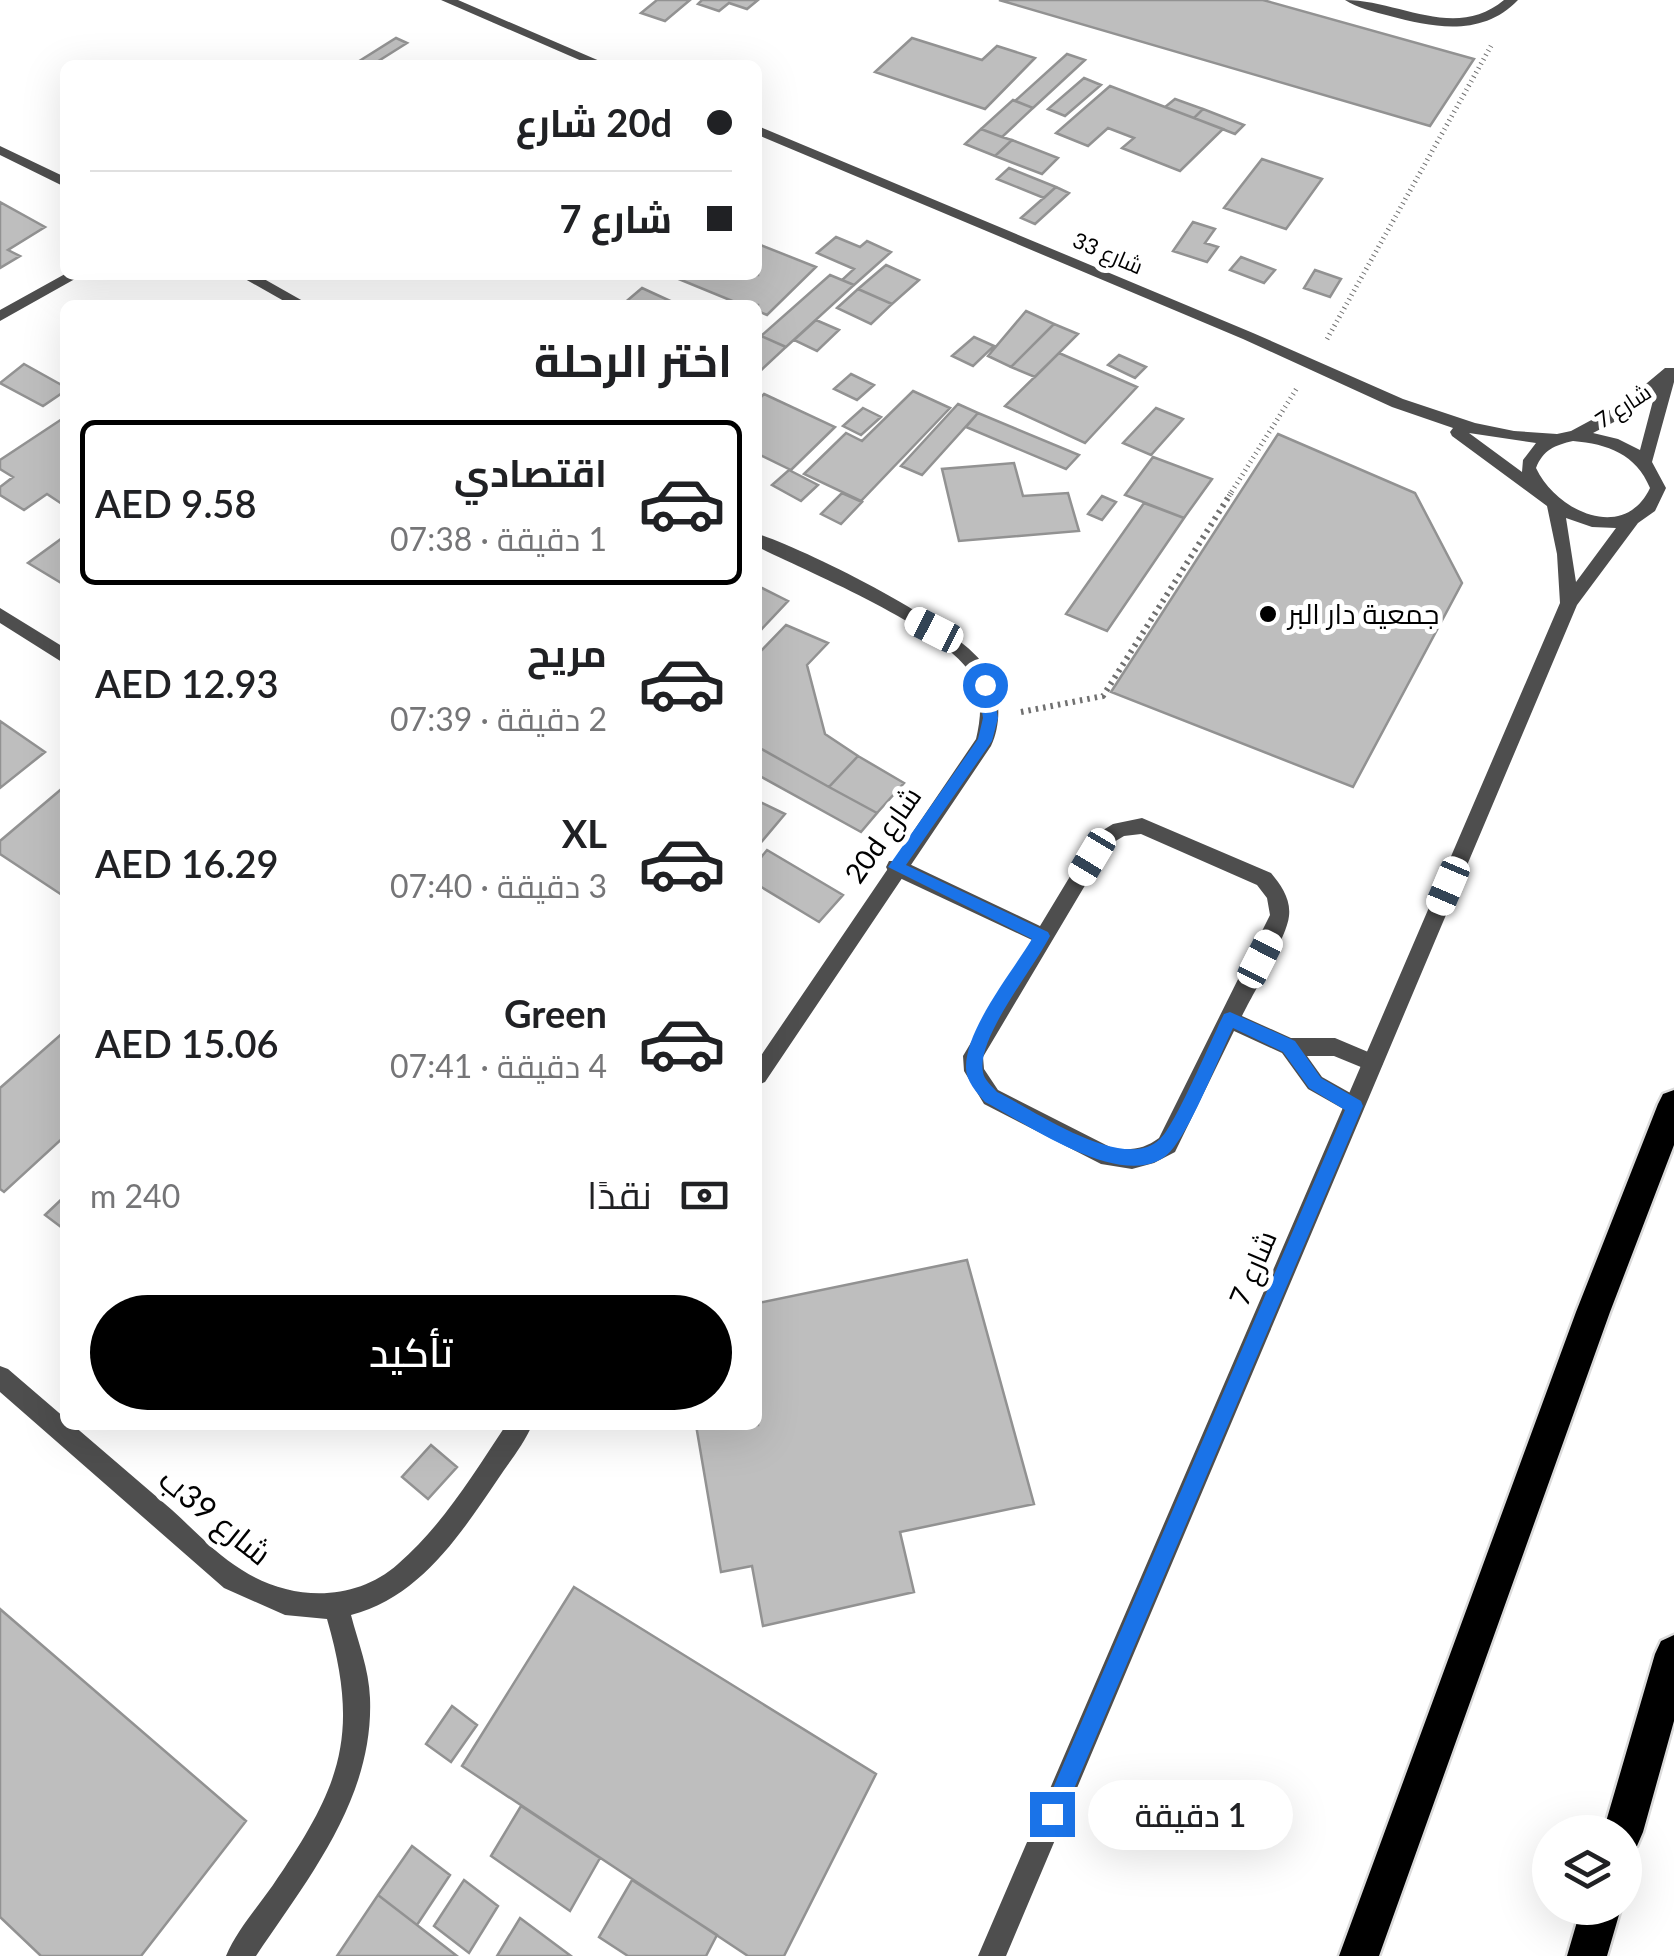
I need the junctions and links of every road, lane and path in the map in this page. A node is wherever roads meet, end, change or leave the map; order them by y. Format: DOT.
graph roads {
  1 [pos="447,0"];
  2 [pos="1351,0"];
  3 [pos="1512,0"];
  4 [pos="1476,20"];
  5 [pos="590,60"];
  6 [pos="762,132"];
  7 [pos="0,150"];
  8 [pos="60,180"];
  9 [pos="60,270"];
  10 [pos="66,280"];
  11 [pos="254,280"];
  12 [pos="293,300"];
  13 [pos="2,314"];
  14 [pos="1313,363"];
  15 [pos="1672,368"];
  16 [pos="1440,420"];
  17 [pos="1564,437"];
  18 [pos="1645,462"];
  19 [pos="1548,501"];
  20 [pos="1632,519"];
  21 [pos="762,542"];
  22 [pos="1569,603"];
  23 [pos="0,614"];
  24 [pos="60,654"];
  25 [pos="990,718"];
  26 [pos="896,867"];
  27 [pos="1042,936"];
  28 [pos="1230,1019"];
  29 [pos="1289,1046"];
  30 [pos="1373,1063"];
  31 [pos="762,1070"];
  32 [pos="1674,1104"];
  33 [pos="1354,1106"];
  34 [pos="0,1377"];
  35 [pos="60,1429"];
  36 [pos="61,1430"];
  37 [pos="517,1430"];
  38 [pos="336,1607"];
  39 [pos="1674,1654"];
  40 [pos="1628,1815"];
  41 [pos="1597,1925"];
  42 [pos="240,1956"];
  43 [pos="992,1956"];
  44 [pos="1360,1956"];
  45 [pos="1588,1956"];
  1 -- 5 [label="street"];
  2 -- 4 [label="street"];
  3 -- 4 [label="street"];
  4 -- 14 [label="path"];
  6 -- 14 [label="street, شارع 33"];
  7 -- 8 [label="street"];
  9 -- 13 [label="street"];
  10 -- 13 [label="street"];
  11 -- 12 [label="street"];
  14 -- 16 [label="street, شارع 33"];
  14 -- 25 [label="path"];
  15 -- 17 [label="street, شارع 7"];
  15 -- 18 [label="street, شارع 7"];
  16 -- 17 [label="street, شارع 33"];
  16 -- 19 [label="street, شارع 33"];
  17 -- 18 [label="street"];
  17 -- 19 [label="street"];
  18 -- 20 [label="street"];
  19 -- 20 [label="street"];
  19 -- 22 [label="street, شارع 7"];
  20 -- 22 [label="street, شارع 7"];
  21 -- 25 [label="street"];
  22 -- 30 [label="street, شارع 7"];
  23 -- 24 [label="street"];
  25 -- 26 [label="street, 20d شارع"];
  26 -- 27 [label="street"];
  26 -- 31 [label="street, 20d شارع"];
  27 -- 28 [label="street"];
  27 -- 28 [label="street"];
  28 -- 29 [label="street"];
  29 -- 30 [label="street"];
  29 -- 33 [label="street"];
  30 -- 33 [label="street, شارع 7"];
  32 -- 44 [label="highway"];
  33 -- 43 [label="street, شارع 7"];
  34 -- 35 [label="street, شارع 39ب"];
  36 -- 38 [label="street, شارع 39ب"];
  37 -- 38 [label="street, شارع 39ب"];
  38 -- 42 [label="street"];
  39 -- 40 [label="highway"];
  41 -- 45 [label="highway"];
}
